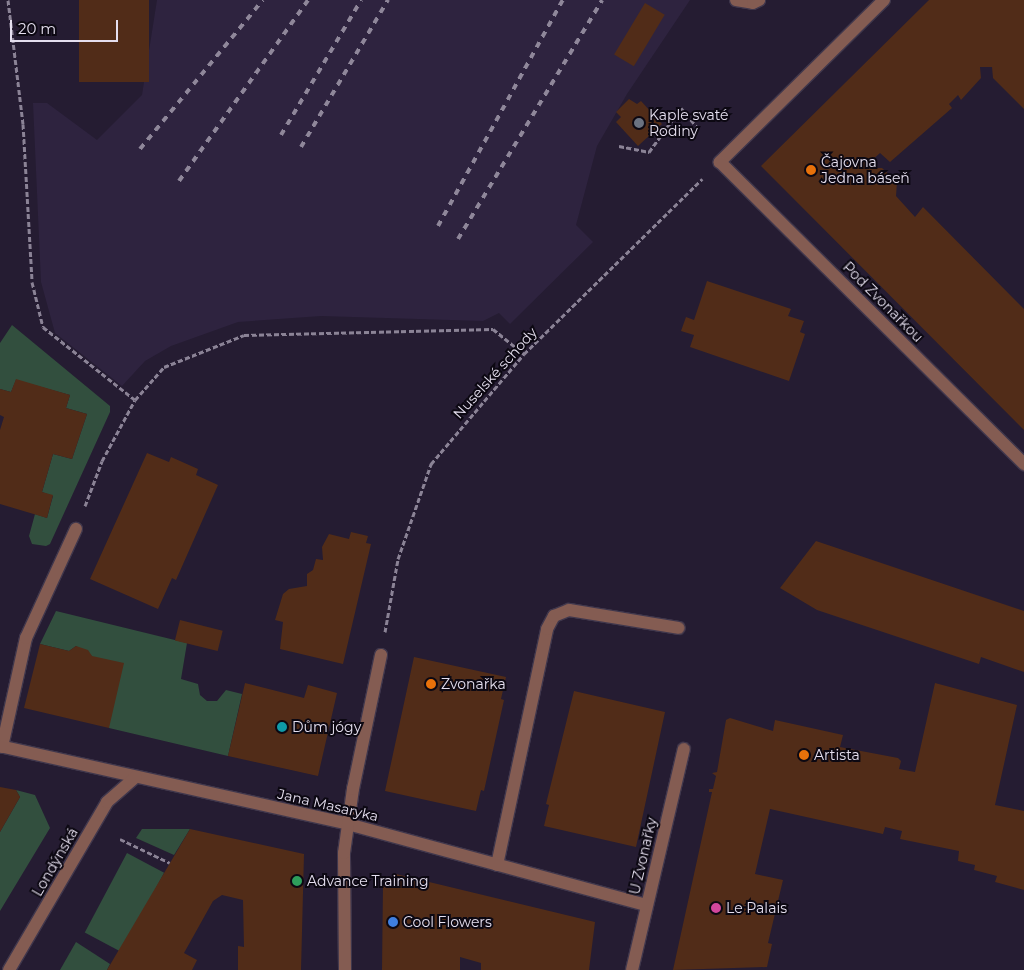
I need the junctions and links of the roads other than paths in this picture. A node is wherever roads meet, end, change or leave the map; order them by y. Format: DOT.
graph roads {
  1 [pos="736,0"];
  2 [pos="759,0"];
  3 [pos="884,0"];
  4 [pos="1024,464"];
  5 [pos="76,529"];
  6 [pos="679,628"];
  7 [pos="381,655"];
  8 [pos="1,747"];
  9 [pos="684,749"];
  10 [pos="136,777"];
  11 [pos="348,824"];
  12 [pos="497,865"];
  13 [pos="646,905"];
  14 [pos="9,970"];
  15 [pos="345,970"];
  16 [pos="632,970"];
  1 -- 2 [label="street"];
  3 -- 4 [label="street, Pod Zvonařkou"];
  5 -- 8 [label="street"];
  6 -- 12 [label="street"];
  7 -- 11 [label="street"];
  8 -- 10 [label="street, Jana Masaryka"];
  9 -- 13 [label="street, U Zvonařky"];
  10 -- 11 [label="street, Jana Masaryka"];
  10 -- 14 [label="street, Londýnská"];
  11 -- 12 [label="street, Jana Masaryka"];
  11 -- 15 [label="street"];
  12 -- 13 [label="street, Jana Masaryka"];
  13 -- 16 [label="street, U Zvonařky"];
}
